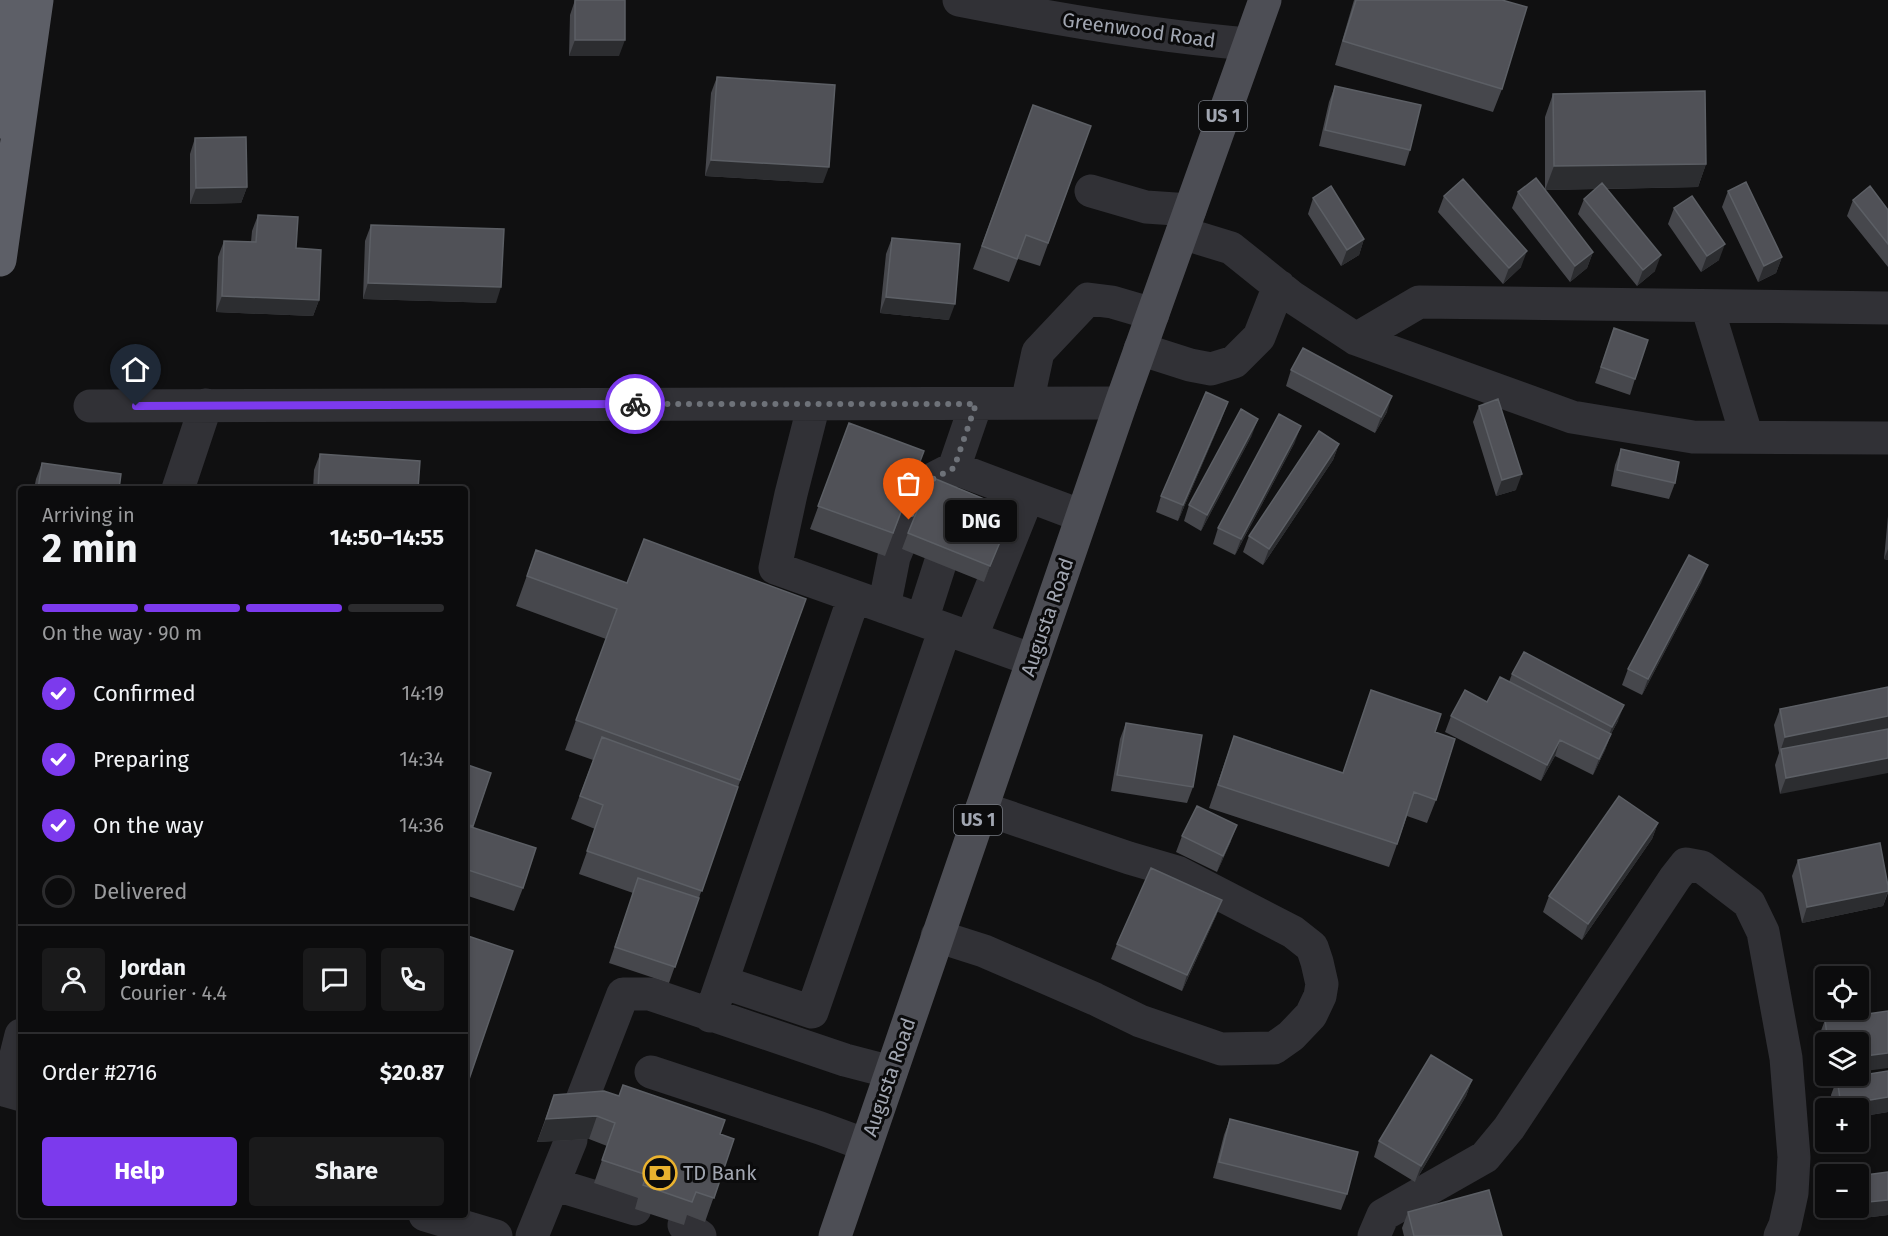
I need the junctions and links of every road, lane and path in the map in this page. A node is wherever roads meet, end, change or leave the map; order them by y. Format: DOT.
graph roads {
  1 [pos="4,0"];
  2 [pos="37,0"];
  3 [pos="959,0"];
  4 [pos="1265,0"];
  5 [pos="1249,44"];
  6 [pos="1091,191"];
  7 [pos="1186,221"];
  8 [pos="0,260"];
  9 [pos="1279,286"];
  10 [pos="1707,306"];
  11 [pos="1888,308"];
  12 [pos="1152,314"];
  13 [pos="1356,339"];
  14 [pos="1140,349"];
  15 [pos="1027,403"];
  16 [pos="1121,403"];
  17 [pos="814,404"];
  18 [pos="976,404"];
  19 [pos="206,405"];
  20 [pos="90,406"];
  21 [pos="1746,437"];
  22 [pos="1888,438"];
  23 [pos="967,473"];
  24 [pos="179,486"];
  25 [pos="1028,496"];
  26 [pos="962,508"];
  27 [pos="1082,516"];
  28 [pos="940,564"];
  29 [pos="854,597"];
  30 [pos="884,607"];
  31 [pos="946,629"];
  32 [pos="1033,660"];
  33 [pos="982,808"];
  34 [pos="937,936"];
  35 [pos="722,982"];
  36 [pos="710,1016"];
  37 [pos="18,1060"];
  38 [pos="651,1072"];
  39 [pos="891,1072"];
  40 [pos="14,1093"];
  41 [pos="866,1145"];
  42 [pos="553,1184"];
  43 [pos="635,1209"];
  44 [pos="435,1218"];
  45 [pos="496,1236"];
  46 [pos="532,1236"];
  47 [pos="835,1236"];
  48 [pos="1374,1236"];
  49 [pos="1780,1236"];
  1 -- 8 [label="highway"];
  2 -- 8 [label="highway"];
  3 -- 5 [label="street, Greenwood Road"];
  4 -- 5 [label="main road, Augusta Road / US 1"];
  5 -- 7 [label="main road, Augusta Road / US 1"];
  6 -- 7 [label="street"];
  7 -- 9 [label="street"];
  7 -- 12 [label="main road, Augusta Road / US 1"];
  9 -- 13 [label="street"];
  9 -- 14 [label="street"];
  10 -- 11 [label="street"];
  10 -- 13 [label="street"];
  10 -- 21 [label="street"];
  12 -- 14 [label="main road, Augusta Road / US 1"];
  12 -- 15 [label="street"];
  13 -- 21 [label="street"];
  14 -- 16 [label="main road, Augusta Road / US 1"];
  15 -- 16 [label="street"];
  15 -- 18 [label="street"];
  16 -- 27 [label="main road, Augusta Road / US 1"];
  17 -- 18 [label="street"];
  17 -- 19 [label="street"];
  17 -- 29 [label="street"];
  18 -- 23 [label="street"];
  19 -- 20 [label="street"];
  19 -- 24 [label="street"];
  21 -- 22 [label="street"];
  23 -- 25 [label="street"];
  23 -- 26 [label="street"];
  23 -- 30 [label="street"];
  25 -- 27 [label="street"];
  25 -- 31 [label="street"];
  27 -- 32 [label="main road, Augusta Road / US 1"];
  28 -- 31 [label="street"];
  29 -- 30 [label="street"];
  29 -- 35 [label="street"];
  30 -- 31 [label="street"];
  31 -- 32 [label="street"];
  31 -- 35 [label="street"];
  32 -- 33 [label="main road, Augusta Road / US 1"];
  33 -- 34 [label="main road, Augusta Road / US 1"];
  33 -- 34 [label="street"];
  34 -- 39 [label="main road, Augusta Road / US 1"];
  35 -- 36 [label="street"];
  36 -- 39 [label="street"];
  36 -- 42 [label="street"];
  37 -- 40 [label="street"];
  38 -- 41 [label="street"];
  39 -- 41 [label="main road, Augusta Road / US 1"];
  41 -- 47 [label="main road, Augusta Road / US 1"];
  42 -- 43 [label="street"];
  42 -- 46 [label="street"];
  44 -- 45 [label="street"];
  48 -- 49 [label="street"];
}
